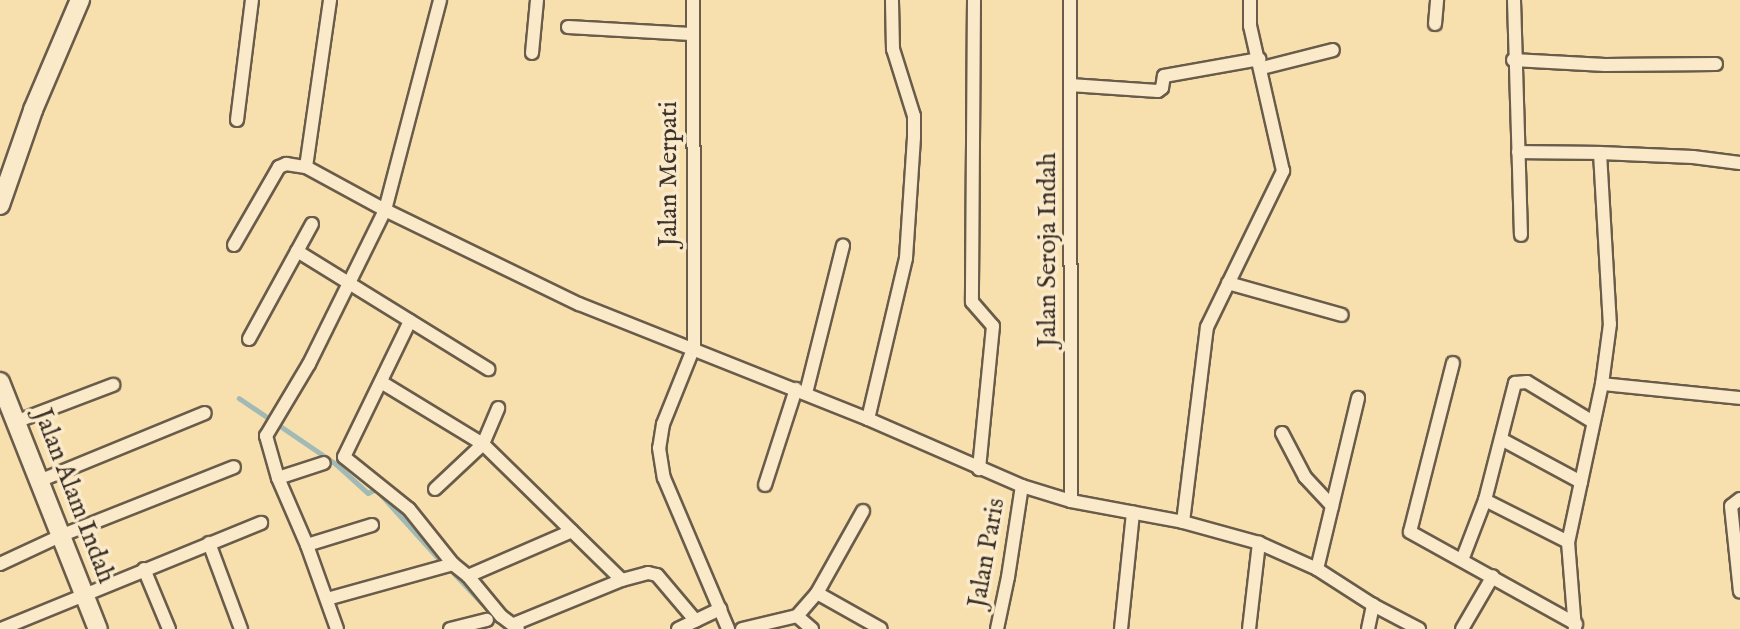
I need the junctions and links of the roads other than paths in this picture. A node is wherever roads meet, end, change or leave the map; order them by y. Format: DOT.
graph roads {
  1 [pos="80,0"];
  2 [pos="251,0"];
  3 [pos="330,0"];
  4 [pos="440,0"];
  5 [pos="537,0"];
  6 [pos="693,0"];
  7 [pos="892,0"];
  8 [pos="974,0"];
  9 [pos="1070,0"];
  10 [pos="1250,0"];
  11 [pos="1437,0"];
  12 [pos="1514,0"];
  13 [pos="1435,24"];
  14 [pos="568,27"];
  15 [pos="691,34"];
  16 [pos="1333,50"];
  17 [pos="532,53"];
  18 [pos="1513,60"];
  19 [pos="1261,64"];
  20 [pos="1716,64"];
  21 [pos="1070,85"];
  22 [pos="237,120"];
  23 [pos="1518,152"];
  24 [pos="1601,153"];
  25 [pos="1740,163"];
  26 [pos="306,167"];
  27 [pos="0,205"];
  28 [pos="385,210"];
  29 [pos="312,224"];
  30 [pos="1521,234"];
  31 [pos="234,245"];
  32 [pos="843,246"];
  33 [pos="297,251"];
  34 [pos="1228,283"];
  35 [pos="348,284"];
  36 [pos="1342,315"];
  37 [pos="410,321"];
  38 [pos="249,339"];
  39 [pos="694,347"];
  40 [pos="1453,363"];
  41 [pos="488,369"];
  42 [pos="0,382"];
  43 [pos="381,382"];
  44 [pos="113,384"];
  45 [pos="1602,384"];
  46 [pos="801,391"];
  47 [pos="1358,398"];
  48 [pos="1740,398"];
  49 [pos="498,408"];
  50 [pos="205,413"];
  51 [pos="868,418"];
  52 [pos="18,421"];
  53 [pos="1593,422"];
  54 [pos="1282,433"];
  55 [pos="1502,439"];
  56 [pos="483,444"];
  57 [pos="324,463"];
  58 [pos="234,467"];
  59 [pos="979,469"];
  60 [pos="278,478"];
  61 [pos="39,481"];
  62 [pos="1581,482"];
  63 [pos="765,485"];
  64 [pos="1022,486"];
  65 [pos="435,489"];
  66 [pos="1740,499"];
  67 [pos="1485,500"];
  68 [pos="1071,501"];
  69 [pos="1332,506"];
  70 [pos="863,511"];
  71 [pos="1133,513"];
  72 [pos="1184,522"];
  73 [pos="261,523"];
  74 [pos="372,525"];
  75 [pos="572,531"];
  76 [pos="60,536"];
  77 [pos="1568,542"];
  78 [pos="209,543"];
  79 [pos="1259,543"];
  80 [pos="307,545"];
  81 [pos="1462,560"];
  82 [pos="0,564"];
  83 [pos="453,564"];
  84 [pos="144,569"];
  85 [pos="1318,569"];
  86 [pos="468,576"];
  87 [pos="1493,576"];
  88 [pos="622,580"];
  89 [pos="1740,592"];
  90 [pos="84,593"];
  91 [pos="817,593"];
  92 [pos="327,599"];
  93 [pos="1373,605"];
  94 [pos="720,609"];
  95 [pos="797,616"];
  96 [pos="487,620"];
  97 [pos="696,621"];
  98 [pos="27,625"];
  99 [pos="1575,626"];
  100 [pos="516,627"];
  101 [pos="1,629"];
  102 [pos="98,629"];
  103 [pos="169,629"];
  104 [pos="241,629"];
  105 [pos="337,629"];
  106 [pos="450,629"];
  107 [pos="678,629"];
  108 [pos="728,629"];
  109 [pos="742,629"];
  110 [pos="812,629"];
  111 [pos="881,629"];
  112 [pos="997,629"];
  113 [pos="1121,629"];
  114 [pos="1249,629"];
  115 [pos="1368,629"];
  116 [pos="1419,629"];
  117 [pos="1462,629"];
  1 -- 27 [label="street"];
  2 -- 22 [label="street"];
  3 -- 26 [label="street"];
  4 -- 28 [label="street"];
  5 -- 17 [label="street"];
  6 -- 15 [label="street, Jalan Merpati"];
  7 -- 51 [label="street"];
  8 -- 59 [label="street"];
  9 -- 21 [label="street, Jalan Seroja Indah"];
  10 -- 19 [label="street"];
  11 -- 13 [label="street"];
  12 -- 18 [label="street"];
  14 -- 15 [label="street"];
  15 -- 39 [label="street, Jalan Merpati"];
  16 -- 19 [label="street"];
  18 -- 20 [label="street"];
  18 -- 23 [label="street"];
  19 -- 21 [label="street"];
  19 -- 34 [label="street"];
  21 -- 68 [label="street, Jalan Seroja Indah"];
  23 -- 24 [label="street"];
  23 -- 30 [label="street"];
  24 -- 25 [label="street"];
  24 -- 45 [label="street"];
  26 -- 28 [label="street"];
  26 -- 31 [label="street"];
  28 -- 35 [label="street"];
  28 -- 39 [label="street"];
  29 -- 33 [label="street"];
  32 -- 46 [label="street"];
  33 -- 35 [label="street"];
  33 -- 38 [label="street"];
  34 -- 36 [label="street"];
  34 -- 72 [label="street"];
  35 -- 37 [label="street"];
  35 -- 60 [label="street"];
  37 -- 41 [label="street"];
  37 -- 43 [label="street"];
  39 -- 46 [label="street"];
  39 -- 94 [label="street"];
  40 -- 81 [label="street"];
  42 -- 52 [label="street, Jalan Alam Indah"];
  43 -- 56 [label="street"];
  43 -- 83 [label="street"];
  44 -- 52 [label="street"];
  45 -- 48 [label="street"];
  45 -- 53 [label="street"];
  46 -- 51 [label="street"];
  46 -- 63 [label="street"];
  47 -- 69 [label="street"];
  49 -- 56 [label="street"];
  50 -- 61 [label="street"];
  51 -- 59 [label="street"];
  52 -- 61 [label="street, Jalan Alam Indah"];
  53 -- 55 [label="street"];
  53 -- 62 [label="street"];
  54 -- 69 [label="street"];
  55 -- 62 [label="street"];
  55 -- 67 [label="street"];
  56 -- 65 [label="street"];
  56 -- 75 [label="street"];
  57 -- 60 [label="street"];
  58 -- 76 [label="street"];
  59 -- 64 [label="street"];
  60 -- 80 [label="street"];
  61 -- 76 [label="street, Jalan Alam Indah"];
  62 -- 77 [label="street"];
  64 -- 68 [label="street"];
  64 -- 112 [label="street, Jalan Paris"];
  66 -- 89 [label="street"];
  67 -- 77 [label="street"];
  67 -- 81 [label="street"];
  68 -- 71 [label="street"];
  69 -- 85 [label="street"];
  70 -- 91 [label="street"];
  71 -- 72 [label="street"];
  71 -- 113 [label="street"];
  72 -- 79 [label="street"];
  73 -- 78 [label="street"];
  74 -- 80 [label="street"];
  75 -- 86 [label="street"];
  75 -- 88 [label="street"];
  76 -- 82 [label="street"];
  76 -- 90 [label="street, Jalan Alam Indah"];
  77 -- 99 [label="street"];
  78 -- 84 [label="street"];
  78 -- 104 [label="street"];
  79 -- 85 [label="street"];
  79 -- 114 [label="street"];
  80 -- 92 [label="street"];
  81 -- 87 [label="street"];
  83 -- 86 [label="street"];
  83 -- 92 [label="street"];
  84 -- 90 [label="street"];
  84 -- 103 [label="street"];
  85 -- 93 [label="street"];
  86 -- 100 [label="street"];
  87 -- 99 [label="street"];
  87 -- 117 [label="street"];
  88 -- 97 [label="street"];
  88 -- 100 [label="street"];
  90 -- 98 [label="street"];
  90 -- 102 [label="street, Jalan Alam Indah"];
  91 -- 95 [label="street"];
  91 -- 111 [label="street"];
  92 -- 105 [label="street"];
  93 -- 115 [label="street"];
  93 -- 116 [label="street"];
  94 -- 97 [label="street"];
  94 -- 108 [label="street"];
  95 -- 109 [label="street"];
  95 -- 110 [label="street"];
  96 -- 106 [label="street"];
  97 -- 107 [label="street"];
  98 -- 101 [label="street"];
}
